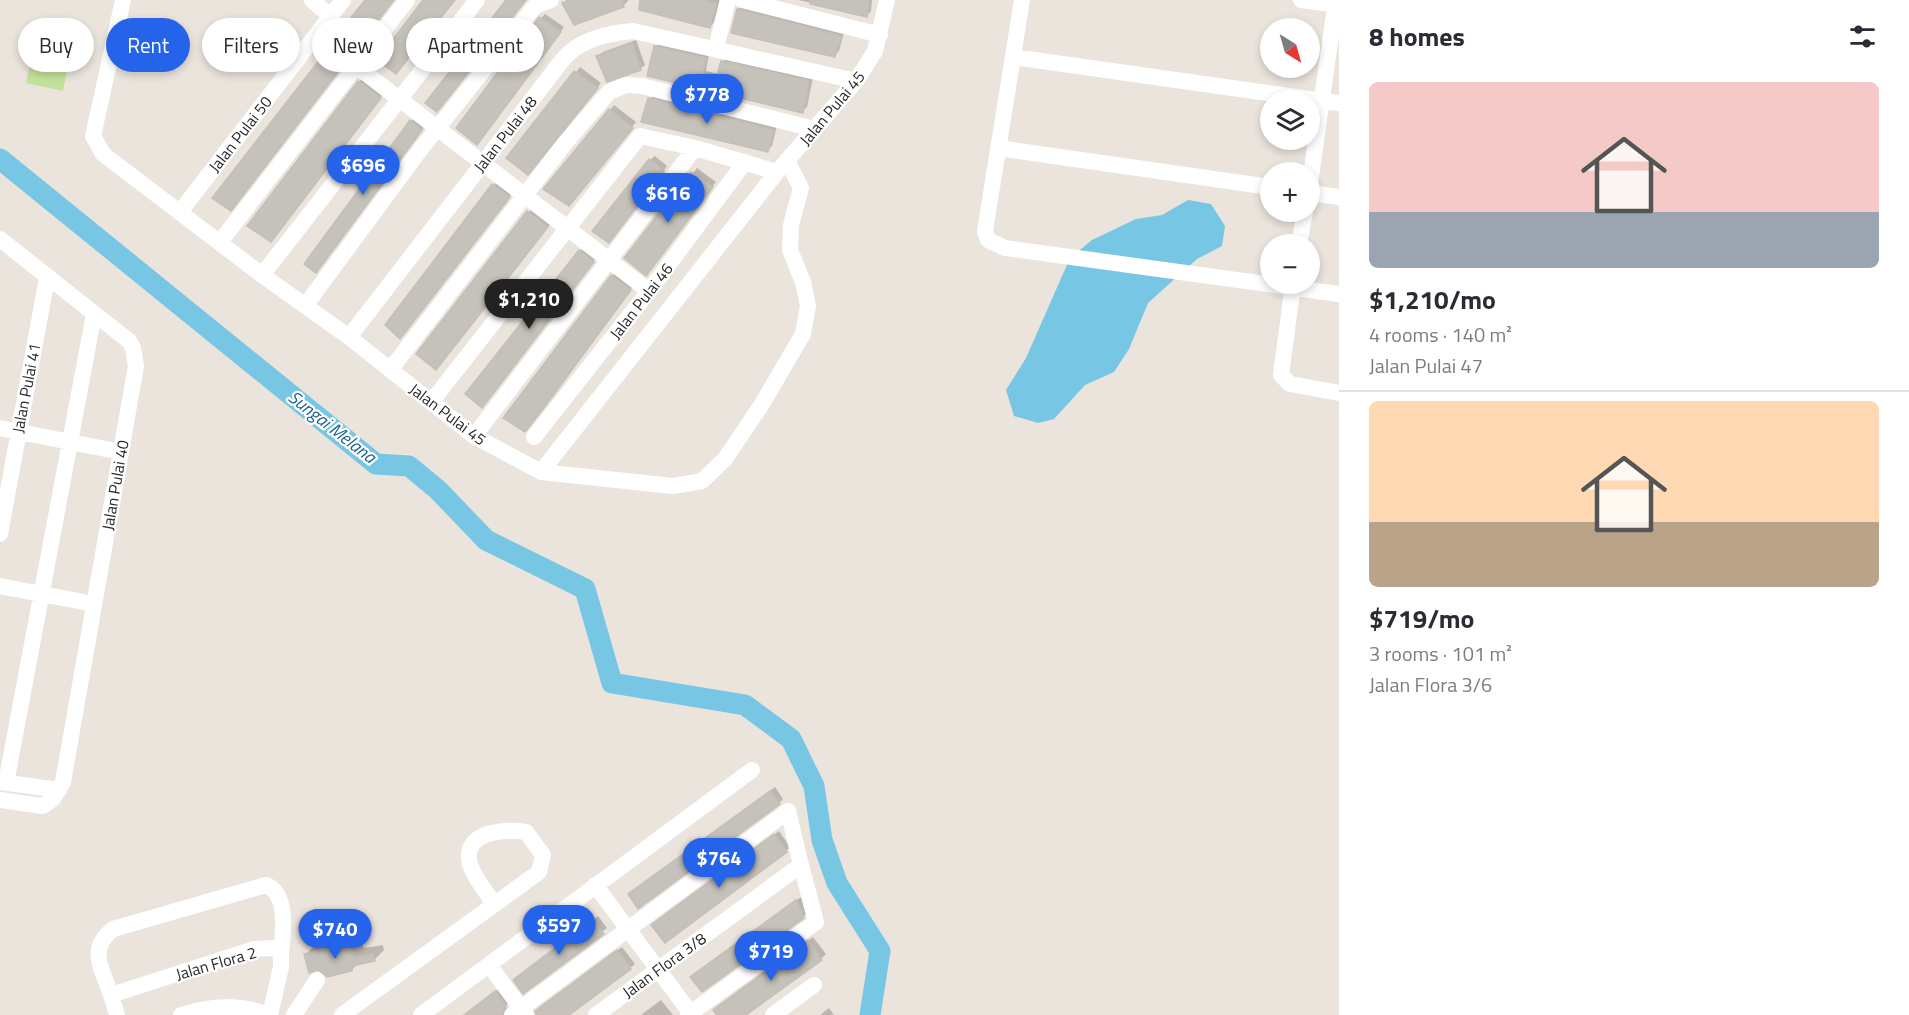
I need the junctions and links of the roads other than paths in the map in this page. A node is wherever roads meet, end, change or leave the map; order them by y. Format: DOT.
graph roads {
  1 [pos="123,0"];
  2 [pos="312,0"];
  3 [pos="343,0"];
  4 [pos="407,0"];
  5 [pos="477,0"];
  6 [pos="551,0"];
  7 [pos="728,0"];
  8 [pos="742,0"];
  9 [pos="887,0"];
  10 [pos="1022,0"];
  11 [pos="1301,0"];
  12 [pos="1337,3"];
  13 [pos="330,16"];
  14 [pos="393,18"];
  15 [pos="880,35"];
  16 [pos="312,40"];
  17 [pos="716,48"];
  18 [pos="1013,57"];
  19 [pos="350,72"];
  20 [pos="363,72"];
  21 [pos="856,81"];
  22 [pos="397,99"];
  23 [pos="1322,100"];
  24 [pos="1339,103"];
  25 [pos="814,129"];
  26 [pos="438,130"];
  27 [pos="694,148"];
  28 [pos="998,148"];
  29 [pos="482,162"];
  30 [pos="745,162"];
  31 [pos="1313,162"];
  32 [pos="782,166"];
  33 [pos="1260,187"];
  34 [pos="1320,194"];
  35 [pos="526,196"];
  36 [pos="1339,197"];
  37 [pos="180,212"];
  38 [pos="568,227"];
  39 [pos="0,239"];
  40 [pos="220,242"];
  41 [pos="610,260"];
  42 [pos="262,275"];
  43 [pos="47,278"];
  44 [pos="1260,281"];
  45 [pos="649,291"];
  46 [pos="1320,291"];
  47 [pos="1292,294"];
  48 [pos="1339,294"];
  49 [pos="305,306"];
  50 [pos="94,314"];
  51 [pos="349,337"];
  52 [pos="390,370"];
  53 [pos="1339,393"];
  54 [pos="432,401"];
  55 [pos="0,428"];
  56 [pos="18,432"];
  57 [pos="474,436"];
  58 [pos="534,437"];
  59 [pos="70,442"];
  60 [pos="121,452"];
  61 [pos="541,472"];
  62 [pos="0,534"];
  63 [pos="0,586"];
  64 [pos="41,594"];
  65 [pos="94,604"];
  66 [pos="752,770"];
  67 [pos="3,782"];
  68 [pos="58,790"];
  69 [pos="0,800"];
  70 [pos="801,865"];
  71 [pos="596,885"];
  72 [pos="494,905"];
  73 [pos="628,929"];
  74 [pos="281,953"];
  75 [pos="489,965"];
  76 [pos="658,970"];
  77 [pos="317,980"];
  78 [pos="814,985"];
  79 [pos="111,995"];
  80 [pos="520,1013"];
  81 [pos="690,1014"];
  82 [pos="117,1015"];
  83 [pos="181,1015"];
  84 [pos="269,1015"];
  85 [pos="294,1015"];
  86 [pos="342,1015"];
  87 [pos="421,1015"];
  88 [pos="596,1015"];
  89 [pos="773,1015"];
  1 -- 37 [label="street, Jalan Pulai 45"];
  2 -- 13 [label="street"];
  3 -- 13 [label="street, Jalan Pulai 50"];
  4 -- 14 [label="street"];
  5 -- 22 [label="street"];
  6 -- 26 [label="street"];
  7 -- 17 [label="street"];
  8 -- 15 [label="street"];
  9 -- 15 [label="street, Jalan Pulai 45"];
  10 -- 18 [label="street"];
  11 -- 12 [label="street"];
  12 -- 23 [label="street"];
  15 -- 21 [label="street, Jalan Pulai 45"];
  16 -- 37 [label="street, Jalan Pulai 50"];
  17 -- 21 [label="street, Jalan Pulai 48"];
  17 -- 29 [label="street, Jalan Pulai 48"];
  18 -- 23 [label="street"];
  18 -- 28 [label="street"];
  19 -- 40 [label="street"];
  20 -- 22 [label="street"];
  21 -- 25 [label="street, Jalan Pulai 45"];
  22 -- 26 [label="street"];
  22 -- 42 [label="street"];
  23 -- 24 [label="street"];
  23 -- 31 [label="street"];
  25 -- 32 [label="street, Jalan Pulai 45"];
  25 -- 35 [label="street"];
  26 -- 29 [label="street"];
  26 -- 49 [label="street"];
  27 -- 30 [label="street"];
  27 -- 38 [label="street"];
  27 -- 41 [label="street"];
  28 -- 33 [label="street"];
  28 -- 44 [label="street"];
  29 -- 35 [label="street"];
  29 -- 51 [label="street, Jalan Pulai 48"];
  30 -- 32 [label="street"];
  30 -- 45 [label="street, Jalan Pulai 46"];
  32 -- 61 [label="street, Jalan Pulai 45"];
  32 -- 61 [label="street"];
  34 -- 36 [label="street"];
  35 -- 38 [label="street"];
  35 -- 52 [label="street"];
  37 -- 40 [label="street, Jalan Pulai 45"];
  38 -- 41 [label="street"];
  38 -- 54 [label="street"];
  39 -- 43 [label="street, Jalan Pulai 40"];
  40 -- 42 [label="street, Jalan Pulai 45"];
  41 -- 45 [label="street"];
  41 -- 57 [label="street"];
  42 -- 49 [label="street, Jalan Pulai 45"];
  43 -- 50 [label="street, Jalan Pulai 40"];
  43 -- 56 [label="street, Jalan Pulai 41"];
  45 -- 58 [label="street, Jalan Pulai 46"];
  46 -- 48 [label="street"];
  47 -- 53 [label="street"];
  49 -- 51 [label="street, Jalan Pulai 45"];
  50 -- 59 [label="street"];
  50 -- 60 [label="street, Jalan Pulai 40"];
  51 -- 52 [label="street, Jalan Pulai 45"];
  52 -- 54 [label="street, Jalan Pulai 45"];
  54 -- 57 [label="street, Jalan Pulai 45"];
  55 -- 56 [label="street"];
  56 -- 59 [label="street"];
  56 -- 62 [label="street, Jalan Pulai 41"];
  57 -- 61 [label="street, Jalan Pulai 45"];
  59 -- 60 [label="street"];
  59 -- 64 [label="street"];
  60 -- 65 [label="street, Jalan Pulai 40"];
  63 -- 64 [label="street"];
  64 -- 65 [label="street"];
  64 -- 67 [label="street"];
  65 -- 68 [label="street, Jalan Pulai 40"];
  66 -- 71 [label="street"];
  67 -- 68 [label="street"];
  68 -- 69 [label="street"];
  70 -- 73 [label="street"];
  70 -- 76 [label="street, Jalan Flora 3/8"];
  70 -- 81 [label="street"];
  71 -- 73 [label="street"];
  71 -- 75 [label="street"];
  72 -- 72 [label="street"];
  72 -- 86 [label="street"];
  73 -- 76 [label="street"];
  73 -- 80 [label="street"];
  74 -- 79 [label="street, Jalan Flora 2"];
  74 -- 79 [label="street"];
  74 -- 84 [label="street, Jalan Flora 2"];
  75 -- 80 [label="street"];
  75 -- 87 [label="street"];
  76 -- 81 [label="street"];
  76 -- 88 [label="street, Jalan Flora 3/8"];
  77 -- 85 [label="street"];
  78 -- 89 [label="street"];
  79 -- 82 [label="street"];
  83 -- 84 [label="street"];
}
